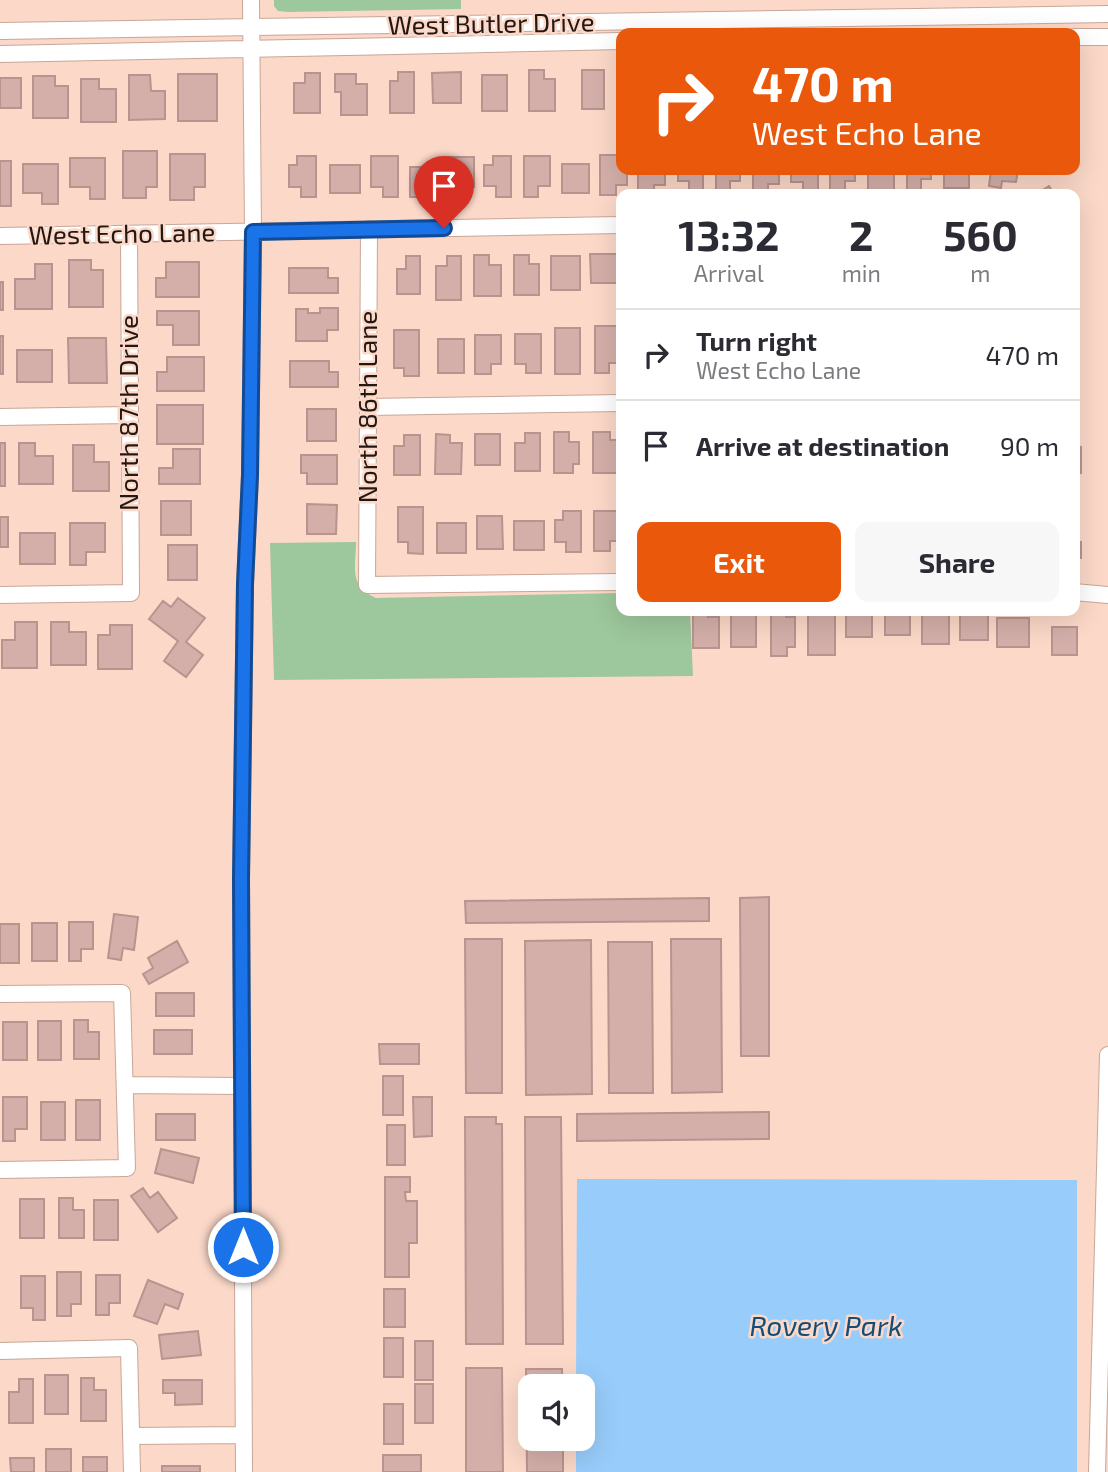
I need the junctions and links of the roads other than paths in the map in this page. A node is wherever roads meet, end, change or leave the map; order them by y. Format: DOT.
graph roads {
  1 [pos="251,0"];
  2 [pos="1108,14"];
  3 [pos="252,28"];
  4 [pos="0,31"];
  5 [pos="1080,37"];
  6 [pos="1108,37"];
  7 [pos="616,41"];
  8 [pos="253,50"];
  9 [pos="0,54"];
  10 [pos="616,225"];
  11 [pos="369,229"];
  12 [pos="253,232"];
  13 [pos="129,234"];
  14 [pos="0,236"];
  15 [pos="616,403"];
  16 [pos="368,407"];
  17 [pos="128,415"];
  18 [pos="0,417"];
  19 [pos="616,582"];
  20 [pos="1080,593"];
  21 [pos="0,595"];
  22 [pos="1108,595"];
  23 [pos="0,994"];
  24 [pos="1108,1055"];
  25 [pos="125,1085"];
  26 [pos="242,1086"];
  27 [pos="0,1170"];
  28 [pos="0,1351"];
  29 [pos="244,1434"];
  30 [pos="131,1436"];
  31 [pos="132,1472"];
  32 [pos="244,1472"];
  33 [pos="1097,1472"];
  1 -- 3 [label="street"];
  2 -- 3 [label="street, West Butler Drive"];
  3 -- 4 [label="street, West Butler Drive"];
  3 -- 8 [label="street"];
  5 -- 6 [label="street"];
  7 -- 8 [label="street, West Butler Drive"];
  8 -- 9 [label="street, West Butler Drive"];
  8 -- 12 [label="street"];
  10 -- 11 [label="street, West Echo Lane"];
  11 -- 12 [label="street, West Echo Lane"];
  11 -- 16 [label="street, North 86th Lane"];
  12 -- 13 [label="street, West Echo Lane"];
  12 -- 26 [label="street"];
  13 -- 14 [label="street, West Echo Lane"];
  13 -- 17 [label="street, North 87th Drive"];
  15 -- 16 [label="street"];
  16 -- 19 [label="street, North 86th Lane"];
  17 -- 18 [label="street"];
  17 -- 21 [label="street, North 87th Drive"];
  20 -- 22 [label="street"];
  23 -- 25 [label="street"];
  24 -- 33 [label="street"];
  25 -- 26 [label="street"];
  25 -- 27 [label="street"];
  26 -- 29 [label="street"];
  28 -- 30 [label="street"];
  29 -- 30 [label="street"];
  29 -- 32 [label="street"];
  30 -- 31 [label="street"];
}
